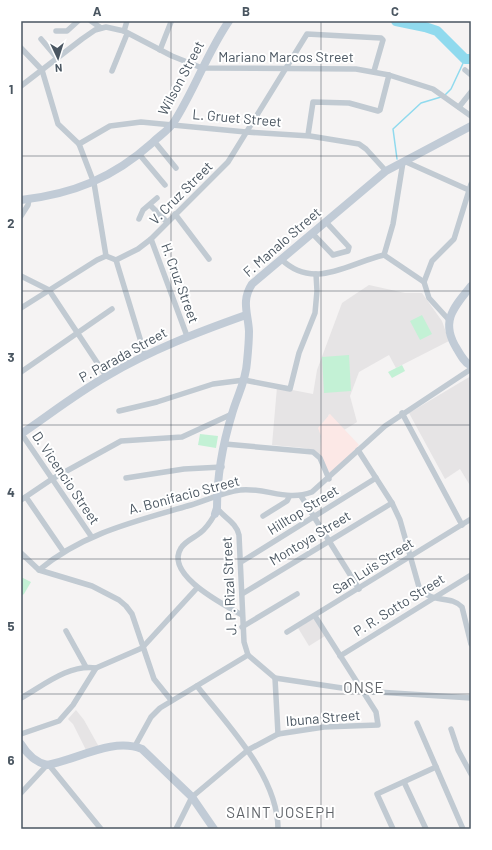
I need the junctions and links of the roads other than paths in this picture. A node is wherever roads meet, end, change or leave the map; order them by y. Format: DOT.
graph roads {
  1 [pos="78,21"];
  2 [pos="91,21"];
  3 [pos="126,21"];
  4 [pos="230,21"];
  5 [pos="171,22"];
  6 [pos="100,28"];
  7 [pos="56,31"];
  8 [pos="126,32"];
  9 [pos="41,39"];
  10 [pos="21,48"];
  11 [pos="160,50"];
  12 [pos="57,58"];
  13 [pos="202,68"];
  14 [pos="286,69"];
  15 [pos="42,70"];
  16 [pos="465,70"];
  17 [pos="112,71"];
  18 [pos="374,71"];
  19 [pos="389,75"];
  20 [pos="471,75"];
  21 [pos="21,86"];
  22 [pos="471,92"];
  23 [pos="458,107"];
  24 [pos="471,116"];
  25 [pos="173,124"];
  26 [pos="471,126"];
  27 [pos="246,132"];
  28 [pos="308,135"];
  29 [pos="154,141"];
  30 [pos="78,144"];
  31 [pos="139,154"];
  32 [pos="404,161"];
  33 [pos="176,168"];
  34 [pos="386,171"];
  35 [pos="94,183"];
  36 [pos="165,185"];
  37 [pos="471,188"];
  38 [pos="156,198"];
  39 [pos="25,200"];
  40 [pos="150,205"];
  41 [pos="175,215"];
  42 [pos="21,216"];
  43 [pos="139,219"];
  44 [pos="167,222"];
  45 [pos="326,222"];
  46 [pos="312,233"];
  47 [pos="151,240"];
  48 [pos="384,255"];
  49 [pos="106,256"];
  50 [pos="209,259"];
  51 [pos="281,259"];
  52 [pos="116,260"];
  53 [pos="316,274"];
  54 [pos="21,276"];
  55 [pos="424,282"];
  56 [pos="471,286"];
  57 [pos="49,290"];
  58 [pos="21,308"];
  59 [pos="112,308"];
  60 [pos="246,314"];
  61 [pos="449,320"];
  62 [pos="78,333"];
  63 [pos="187,336"];
  64 [pos="145,355"];
  65 [pos="471,367"];
  66 [pos="21,372"];
  67 [pos="106,376"];
  68 [pos="244,380"];
  69 [pos="119,412"];
  70 [pos="402,413"];
  71 [pos="232,414"];
  72 [pos="21,434"];
  73 [pos="225,444"];
  74 [pos="358,450"];
  75 [pos="222,467"];
  76 [pos="126,478"];
  77 [pos="376,478"];
  78 [pos="52,479"];
  79 [pos="329,479"];
  80 [pos="301,496"];
  81 [pos="217,497"];
  82 [pos="290,497"];
  83 [pos="24,499"];
  84 [pos="392,503"];
  85 [pos="216,511"];
  86 [pos="263,516"];
  87 [pos="314,517"];
  88 [pos="471,519"];
  89 [pos="462,525"];
  90 [pos="91,536"];
  91 [pos="329,541"];
  92 [pos="63,551"];
  93 [pos="21,553"];
  94 [pos="409,558"];
  95 [pos="241,562"];
  96 [pos="38,570"];
  97 [pos="471,575"];
  98 [pos="197,588"];
  99 [pos="359,589"];
  100 [pos="242,594"];
  101 [pos="297,594"];
  102 [pos="431,598"];
  103 [pos="242,615"];
  104 [pos="315,616"];
  105 [pos="242,627"];
  106 [pos="66,631"];
  107 [pos="469,631"];
  108 [pos="287,632"];
  109 [pos="471,644"];
  110 [pos="142,648"];
  111 [pos="248,655"];
  112 [pos="340,656"];
  113 [pos="86,667"];
  114 [pos="96,668"];
  115 [pos="275,678"];
  116 [pos="197,686"];
  117 [pos="362,691"];
  118 [pos="21,698"];
  119 [pos="471,698"];
  120 [pos="172,700"];
  121 [pos="417,723"];
  122 [pos="451,729"];
  123 [pos="21,734"];
  124 [pos="278,734"];
  125 [pos="21,744"];
  126 [pos="135,746"];
  127 [pos="248,750"];
  128 [pos="48,765"];
  129 [pos="436,767"];
  130 [pos="471,774"];
  131 [pos="404,782"];
  132 [pos="21,794"];
  133 [pos="192,797"];
  134 [pos="101,829"];
  135 [pos="176,829"];
  136 [pos="214,829"];
  137 [pos="278,829"];
  138 [pos="393,829"];
  139 [pos="426,829"];
  140 [pos="463,829"];
  1 -- 7 [label="street"];
  2 -- 6 [label="street"];
  3 -- 8 [label="street"];
  4 -- 13 [label="street, Wilson Street"];
  5 -- 11 [label="street"];
  6 -- 8 [label="street, Mariano Marcos Street"];
  6 -- 12 [label="street"];
  8 -- 11 [label="street, Mariano Marcos Street"];
  8 -- 17 [label="street"];
  9 -- 12 [label="street"];
  10 -- 15 [label="street"];
  11 -- 13 [label="street, Mariano Marcos Street"];
  12 -- 15 [label="street"];
  13 -- 14 [label="street, Mariano Marcos Street"];
  13 -- 25 [label="street, Wilson Street"];
  14 -- 18 [label="street, Mariano Marcos Street"];
  14 -- 18 [label="street, V. Cruz Street"];
  14 -- 27 [label="street, V. Cruz Street"];
  15 -- 21 [label="street"];
  15 -- 30 [label="street"];
  16 -- 20 [label="street"];
  18 -- 19 [label="street, Mariano Marcos Street"];
  19 -- 23 [label="street, Mariano Marcos Street"];
  19 -- 28 [label="street"];
  22 -- 23 [label="street"];
  23 -- 24 [label="street, Mariano Marcos Street"];
  25 -- 27 [label="street, L. Gruet Street"];
  25 -- 29 [label="street, Wilson Street"];
  25 -- 30 [label="street, L. Gruet Street"];
  26 -- 32 [label="street, F. Manalo Street"];
  27 -- 28 [label="street, L. Gruet Street"];
  27 -- 41 [label="street, V. Cruz Street"];
  28 -- 34 [label="street, L. Gruet Street"];
  29 -- 31 [label="street, Wilson Street"];
  29 -- 33 [label="street"];
  30 -- 35 [label="street"];
  31 -- 35 [label="street, Wilson Street"];
  31 -- 36 [label="street"];
  32 -- 34 [label="street, F. Manalo Street"];
  32 -- 37 [label="street"];
  32 -- 48 [label="street"];
  34 -- 45 [label="street, F. Manalo Street"];
  35 -- 39 [label="street, Wilson Street"];
  35 -- 49 [label="street"];
  37 -- 55 [label="street"];
  38 -- 40 [label="street"];
  39 -- 42 [label="street"];
  40 -- 43 [label="street"];
  40 -- 44 [label="street"];
  41 -- 44 [label="street, V. Cruz Street"];
  41 -- 50 [label="street"];
  44 -- 47 [label="street, V. Cruz Street"];
  45 -- 46 [label="street, F. Manalo Street"];
  45 -- 46 [label="street"];
  46 -- 51 [label="street, F. Manalo Street"];
  47 -- 52 [label="street, V. Cruz Street"];
  47 -- 63 [label="street, H. Cruz Street"];
  48 -- 53 [label="street"];
  48 -- 55 [label="street"];
  49 -- 52 [label="street"];
  49 -- 57 [label="street"];
  51 -- 53 [label="street"];
  51 -- 60 [label="street, F. Manalo Street"];
  52 -- 64 [label="street"];
  53 -- 68 [label="street"];
  54 -- 57 [label="street"];
  55 -- 61 [label="street"];
  56 -- 61 [label="street"];
  57 -- 58 [label="street"];
  57 -- 62 [label="street"];
  59 -- 62 [label="street"];
  60 -- 63 [label="street, P. Parada Street"];
  60 -- 68 [label="street, F. Manalo Street"];
  61 -- 65 [label="street"];
  62 -- 66 [label="street"];
  62 -- 67 [label="street"];
  63 -- 64 [label="street, P. Parada Street"];
  64 -- 67 [label="street, P. Parada Street"];
  65 -- 70 [label="street, A. Bonifacio Street"];
  67 -- 72 [label="street, P. Parada Street"];
  68 -- 69 [label="street"];
  68 -- 71 [label="street, F. Manalo Street"];
  70 -- 74 [label="street, A. Bonifacio Street"];
  70 -- 89 [label="street"];
  71 -- 73 [label="street, F. Manalo Street"];
  71 -- 78 [label="street"];
  72 -- 78 [label="street, D. Vicencio Street"];
  73 -- 75 [label="street, F. Manalo Street"];
  73 -- 79 [label="street"];
  74 -- 77 [label="street"];
  74 -- 79 [label="street, A. Bonifacio Street"];
  75 -- 76 [label="street"];
  75 -- 81 [label="street, F. Manalo Street"];
  77 -- 84 [label="street"];
  77 -- 87 [label="street, Hilltop Street"];
  78 -- 83 [label="street"];
  78 -- 90 [label="street, D. Vicencio Street"];
  79 -- 80 [label="street, A. Bonifacio Street"];
  80 -- 82 [label="street, A. Bonifacio Street"];
  80 -- 87 [label="street"];
  81 -- 82 [label="street, A. Bonifacio Street"];
  81 -- 85 [label="street, F. Manalo Street"];
  81 -- 90 [label="street, A. Bonifacio Street"];
  82 -- 86 [label="street"];
  83 -- 92 [label="street"];
  84 -- 91 [label="street, Montoya Street"];
  84 -- 94 [label="street"];
  85 -- 95 [label="street, J. P. Rizal Street"];
  85 -- 98 [label="street"];
  87 -- 91 [label="street"];
  87 -- 95 [label="street, Hilltop Street"];
  88 -- 89 [label="street, San Luis Street"];
  89 -- 94 [label="street, San Luis Street"];
  90 -- 92 [label="street, A. Bonifacio Street"];
  91 -- 99 [label="street"];
  91 -- 100 [label="street, Montoya Street"];
  92 -- 96 [label="street, A. Bonifacio Street"];
  93 -- 96 [label="street"];
  94 -- 99 [label="street, San Luis Street"];
  94 -- 102 [label="street"];
  95 -- 100 [label="street, J. P. Rizal Street"];
  96 -- 110 [label="street"];
  97 -- 102 [label="street, P. R. Sotto Street"];
  98 -- 103 [label="street"];
  98 -- 110 [label="street"];
  99 -- 104 [label="street, San Luis Street"];
  100 -- 103 [label="street, J. P. Rizal Street"];
  101 -- 105 [label="street"];
  102 -- 107 [label="street"];
  102 -- 112 [label="street, P. R. Sotto Street"];
  103 -- 105 [label="street, J. P. Rizal Street"];
  104 -- 108 [label="street, San Luis Street"];
  104 -- 112 [label="street"];
  105 -- 111 [label="street, J. P. Rizal Street"];
  106 -- 113 [label="street"];
  107 -- 109 [label="street"];
  110 -- 114 [label="street"];
  110 -- 120 [label="street"];
  111 -- 115 [label="street"];
  111 -- 116 [label="street"];
  112 -- 117 [label="street"];
  113 -- 114 [label="street"];
  113 -- 118 [label="street"];
  114 -- 123 [label="street"];
  115 -- 117 [label="street"];
  115 -- 124 [label="street"];
  116 -- 120 [label="street"];
  116 -- 127 [label="street"];
  117 -- 119 [label="street"];
  117 -- 124 [label="street, Ibuna Street"];
  120 -- 126 [label="street"];
  121 -- 129 [label="street"];
  122 -- 130 [label="street"];
  124 -- 127 [label="street, Ibuna Street"];
  125 -- 128 [label="street"];
  126 -- 128 [label="street"];
  126 -- 133 [label="street"];
  127 -- 133 [label="street, Ibuna Street"];
  127 -- 137 [label="street"];
  128 -- 132 [label="street"];
  128 -- 134 [label="street"];
  129 -- 131 [label="street"];
  129 -- 140 [label="street"];
  131 -- 138 [label="street"];
  131 -- 139 [label="street"];
  133 -- 135 [label="street, Ibuna Street"];
  133 -- 136 [label="street"];
}
